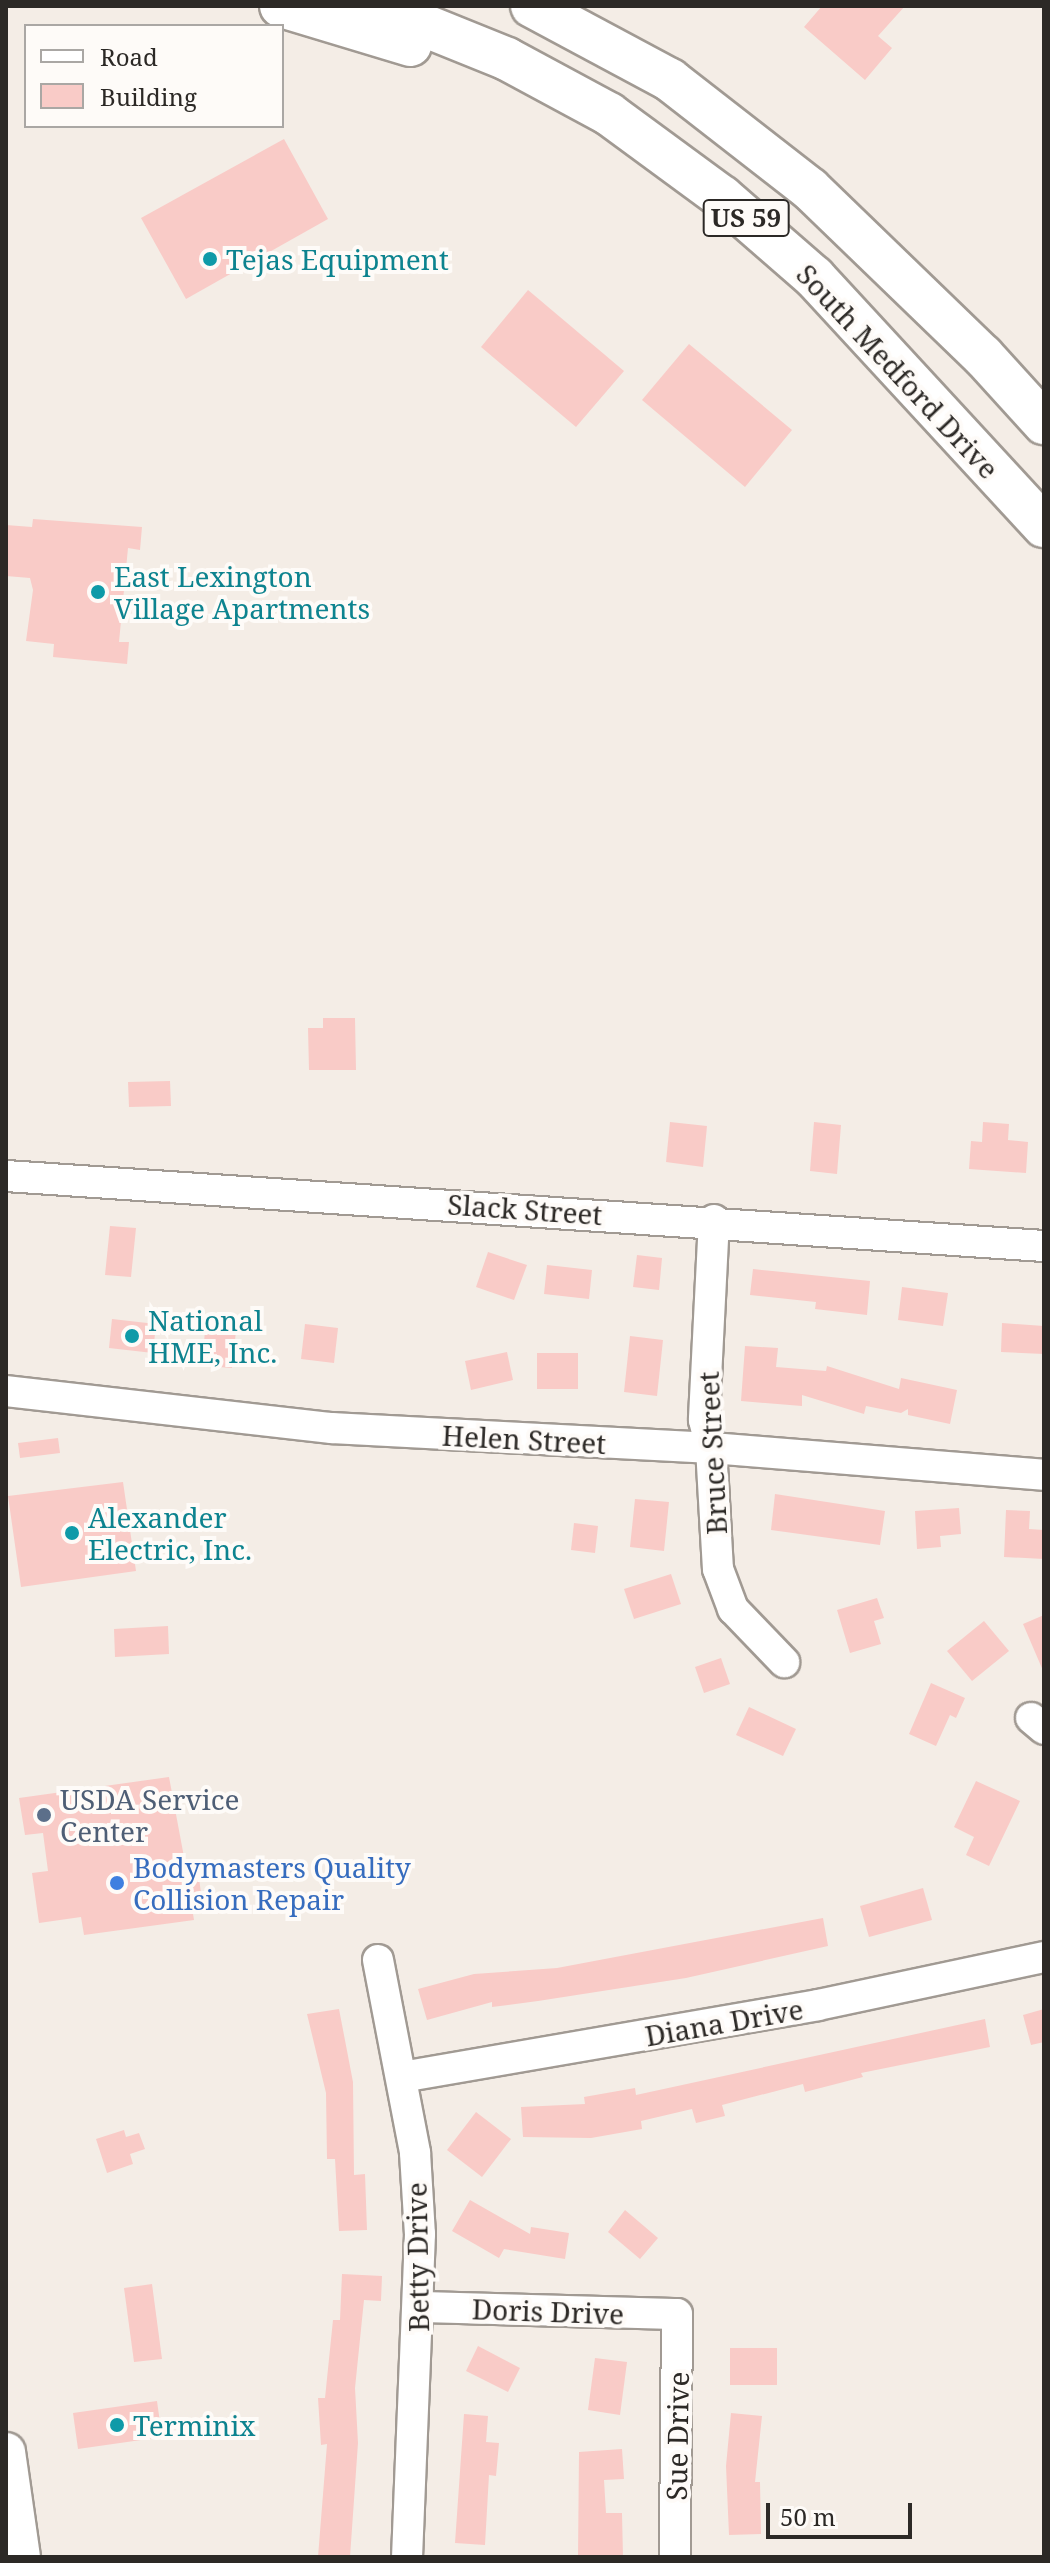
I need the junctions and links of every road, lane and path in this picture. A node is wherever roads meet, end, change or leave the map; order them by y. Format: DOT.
graph roads {
  1 [pos="281,6"];
  2 [pos="376,6"];
  3 [pos="546,10"];
  4 [pos="786,252"];
  5 [pos="1044,423"];
  6 [pos="1044,526"];
  7 [pos="6,1176"];
  8 [pos="714,1220"];
  9 [pos="1044,1246"];
  10 [pos="6,1391"];
  11 [pos="711,1448"];
  12 [pos="1044,1475"];
  13 [pos="784,1662"];
  14 [pos="1044,1957"];
  15 [pos="378,1960"];
  16 [pos="402,2077"];
  17 [pos="420,2307"];
  18 [pos="677,2314"];
  19 [pos="6,2452"];
  20 [pos="21,2557"];
  21 [pos="407,2557"];
  22 [pos="675,2557"];
  1 -- 4 [label="highway"];
  2 -- 4 [label="highway, South Medford Drive / US 59"];
  3 -- 5 [label="highway, US 59"];
  4 -- 6 [label="highway, South Medford Drive / US 59"];
  7 -- 8 [label="street, Slack Street"];
  8 -- 9 [label="street, Slack Street"];
  8 -- 11 [label="street, Bruce Street"];
  10 -- 11 [label="street, Helen Street"];
  11 -- 12 [label="street, Helen Street"];
  11 -- 13 [label="street, Bruce Street"];
  14 -- 16 [label="street, Diana Drive"];
  15 -- 16 [label="street, Betty Drive"];
  16 -- 17 [label="street, Betty Drive"];
  17 -- 18 [label="street, Doris Drive"];
  17 -- 21 [label="street, Betty Drive"];
  18 -- 22 [label="street, Sue Drive"];
  19 -- 20 [label="main road"];
}
